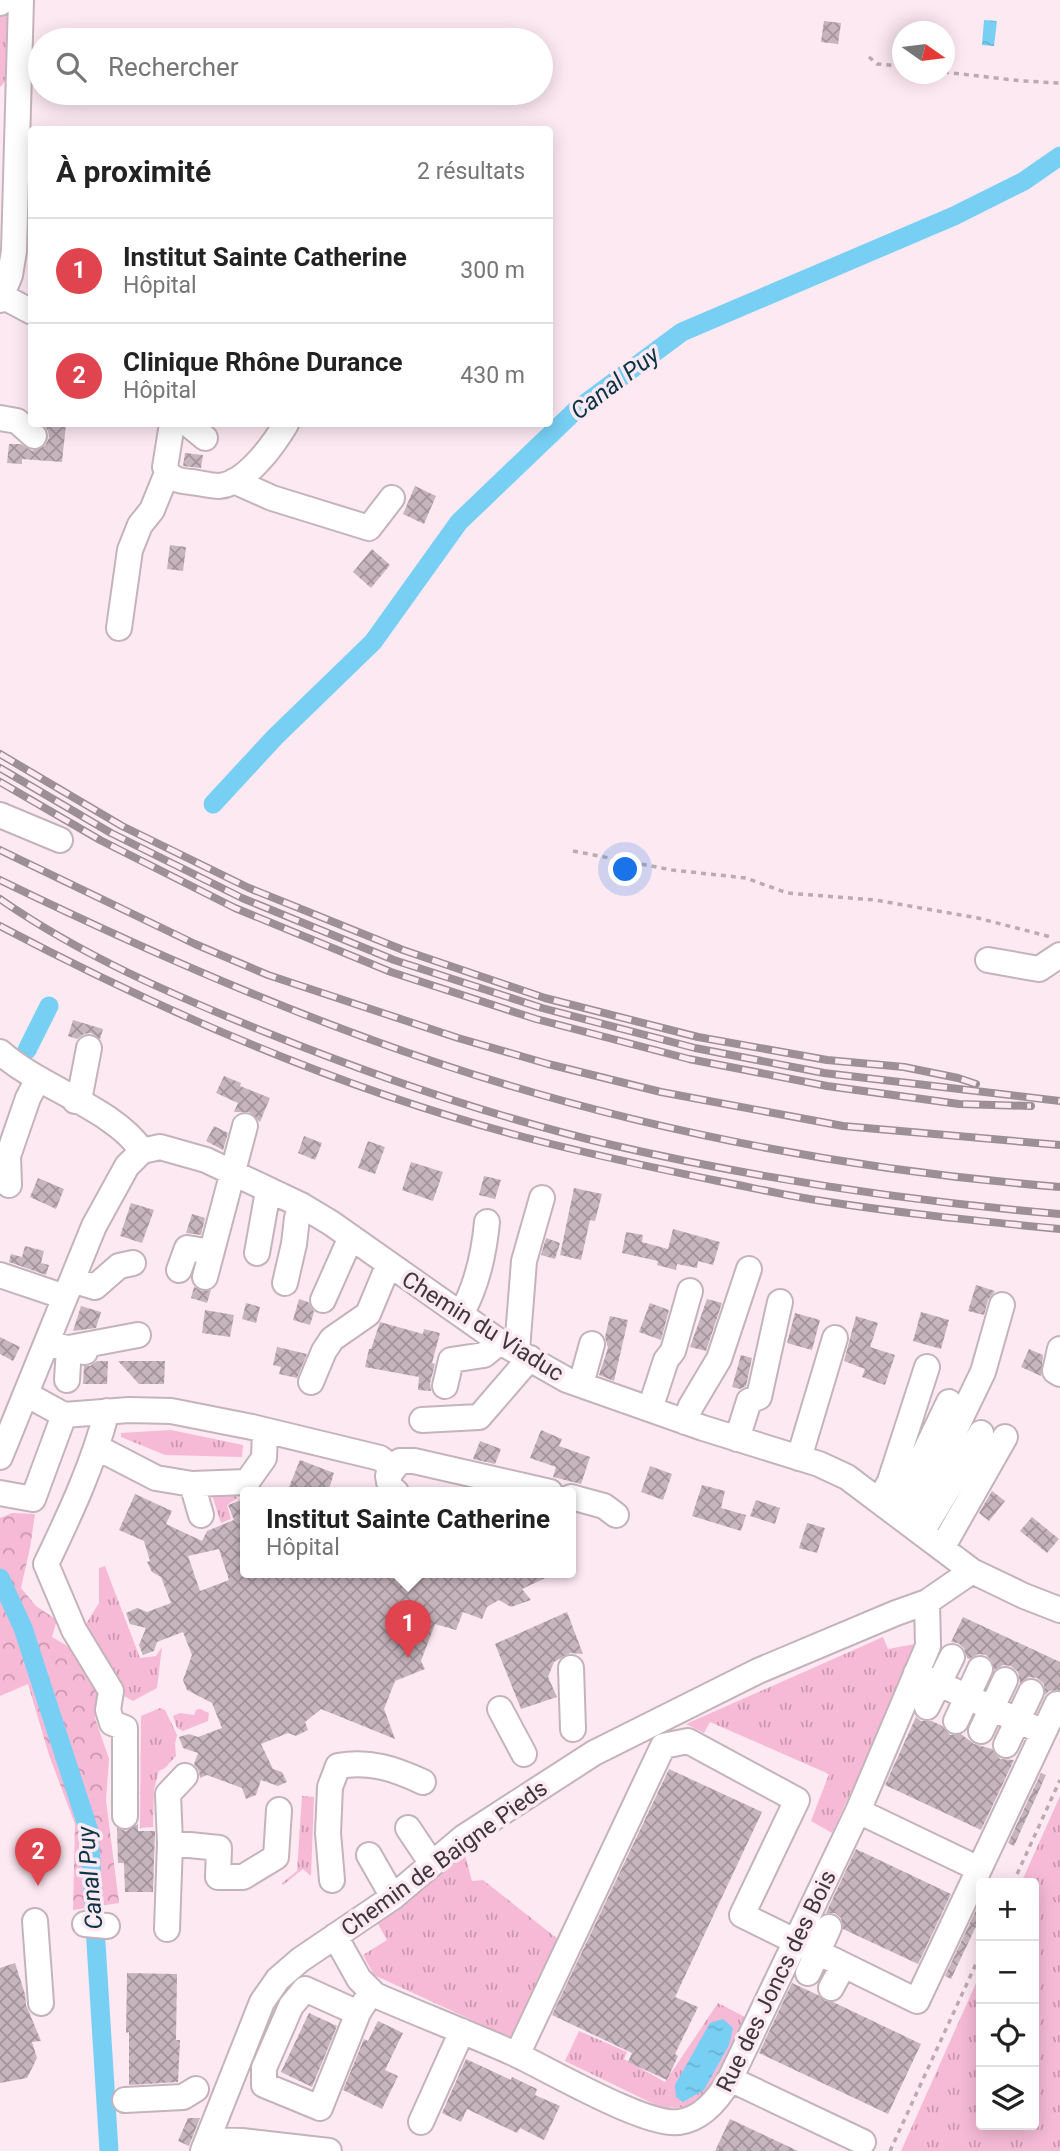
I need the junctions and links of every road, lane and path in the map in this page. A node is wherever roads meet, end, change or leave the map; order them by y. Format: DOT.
graph roads {
  1 [pos="21,0"];
  2 [pos="869,57"];
  3 [pos="892,65"];
  4 [pos="955,73"];
  5 [pos="1060,83"];
  6 [pos="17,121"];
  7 [pos="28,137"];
  8 [pos="7,242"];
  9 [pos="1,297"];
  10 [pos="28,310"];
  11 [pos="0,418"];
  12 [pos="172,427"];
  13 [pos="284,427"];
  14 [pos="34,436"];
  15 [pos="167,473"];
  16 [pos="234,481"];
  17 [pos="392,498"];
  18 [pos="119,628"];
  19 [pos="0,816"];
  20 [pos="60,840"];
  21 [pos="573,851"];
  22 [pos="1060,939"];
  23 [pos="1060,954"];
  24 [pos="988,960"];
  25 [pos="89,1048"];
  26 [pos="19,1066"];
  27 [pos="75,1101"];
  28 [pos="245,1126"];
  29 [pos="142,1151"];
  30 [pos="232,1174"];
  31 [pos="9,1185"];
  32 [pos="268,1191"];
  33 [pos="542,1198"];
  34 [pos="302,1205"];
  35 [pos="487,1222"];
  36 [pos="351,1237"];
  37 [pos="211,1252"];
  38 [pos="257,1253"];
  39 [pos="133,1264"];
  40 [pos="388,1266"];
  41 [pos="749,1269"];
  42 [pos="178,1270"];
  43 [pos="0,1275"];
  44 [pos="205,1277"];
  45 [pos="285,1283"];
  46 [pos="690,1292"];
  47 [pos="0,1293"];
  48 [pos="66,1297"];
  49 [pos="323,1300"];
  50 [pos="780,1302"];
  51 [pos="1002,1305"];
  52 [pos="461,1314"];
  53 [pos="138,1335"];
  54 [pos="835,1338"];
  55 [pos="592,1344"];
  56 [pos="58,1346"];
  57 [pos="1060,1349"];
  58 [pos="516,1350"];
  59 [pos="121,1352"];
  60 [pos="927,1367"];
  61 [pos="1060,1374"];
  62 [pos="67,1380"];
  63 [pos="312,1382"];
  64 [pos="581,1384"];
  65 [pos="445,1386"];
  66 [pos="26,1394"];
  67 [pos="949,1402"];
  68 [pos="650,1409"];
  69 [pos="107,1411"];
  70 [pos="64,1415"];
  71 [pos="422,1420"];
  72 [pos="685,1422"];
  73 [pos="265,1431"];
  74 [pos="981,1433"];
  75 [pos="1005,1437"];
  76 [pos="737,1439"];
  77 [pos="98,1448"];
  78 [pos="0,1457"];
  79 [pos="799,1458"];
  80 [pos="395,1480"];
  81 [pos="192,1484"];
  82 [pos="528,1487"];
  83 [pos="0,1493"];
  84 [pos="576,1498"];
  85 [pos="617,1514"];
  86 [pos="201,1516"];
  87 [pos="901,1516"];
  88 [pos="942,1548"];
  89 [pos="972,1571"];
  90 [pos="927,1602"];
  91 [pos="1060,1610"];
  92 [pos="952,1657"];
  93 [pos="571,1668"];
  94 [pos="980,1669"];
  95 [pos="916,1673"];
  96 [pos="1006,1680"];
  97 [pos="940,1684"];
  98 [pos="1031,1692"];
  99 [pos="968,1696"];
  100 [pos="1057,1704"];
  101 [pos="928,1706"];
  102 [pos="992,1708"];
  103 [pos="500,1709"];
  104 [pos="1017,1719"];
  105 [pos="956,1721"];
  106 [pos="573,1729"];
  107 [pos="981,1731"];
  108 [pos="1044,1732"];
  109 [pos="1006,1745"];
  110 [pos="524,1754"];
  111 [pos="186,1776"];
  112 [pos="1060,1780"];
  113 [pos="424,1782"];
  114 [pos="279,1810"];
  115 [pos="125,1816"];
  116 [pos="868,1824"];
  117 [pos="408,1828"];
  118 [pos="170,1843"];
  119 [pos="369,1855"];
  120 [pos="432,1864"];
  121 [pos="979,1869"];
  122 [pos="1015,1878"];
  123 [pos="332,1880"];
  124 [pos="393,1897"];
  125 [pos="35,1921"];
  126 [pos="829,1927"];
  127 [pos="167,1929"];
  128 [pos="335,1936"];
  129 [pos="807,1956"];
  130 [pos="976,1964"];
  131 [pos="843,1966"];
  132 [pos="831,1988"];
  133 [pos="372,1992"];
  134 [pos="41,2003"];
  135 [pos="358,2013"];
  136 [pos="462,2031"];
  137 [pos="517,2055"];
  138 [pos="730,2079"];
  139 [pos="196,2089"];
  140 [pos="125,2100"];
  141 [pos="421,2122"];
  142 [pos="863,2143"];
  143 [pos="206,2145"];
  144 [pos="329,2151"];
  145 [pos="890,2151"];
  1 -- 6 [label="street"];
  2 -- 3 [label="path"];
  4 -- 5 [label="path"];
  6 -- 7 [label="street"];
  6 -- 8 [label="street"];
  8 -- 9 [label="street"];
  9 -- 10 [label="street"];
  11 -- 14 [label="street"];
  12 -- 15 [label="street"];
  13 -- 16 [label="street"];
  15 -- 16 [label="street"];
  15 -- 18 [label="street"];
  16 -- 17 [label="street"];
  19 -- 20 [label="street"];
  21 -- 22 [label="path"];
  23 -- 24 [label="street"];
  25 -- 27 [label="street"];
  26 -- 27 [label="street"];
  26 -- 31 [label="street"];
  27 -- 29 [label="street"];
  28 -- 30 [label="street"];
  29 -- 30 [label="street, Chemin du Viaduc"];
  29 -- 48 [label="street"];
  30 -- 32 [label="street, Chemin du Viaduc"];
  30 -- 37 [label="street"];
  32 -- 34 [label="street, Chemin du Viaduc"];
  32 -- 38 [label="street"];
  33 -- 58 [label="street"];
  34 -- 36 [label="street, Chemin du Viaduc"];
  34 -- 45 [label="street"];
  35 -- 52 [label="street"];
  36 -- 40 [label="street, Chemin du Viaduc"];
  36 -- 49 [label="street"];
  37 -- 42 [label="street"];
  37 -- 44 [label="street"];
  39 -- 48 [label="street"];
  40 -- 52 [label="street, Chemin du Viaduc"];
  40 -- 63 [label="street"];
  41 -- 72 [label="street"];
  43 -- 48 [label="street"];
  46 -- 68 [label="street"];
  47 -- 48 [label="street"];
  48 -- 56 [label="street"];
  50 -- 76 [label="street"];
  51 -- 87 [label="street"];
  52 -- 58 [label="street, Chemin du Viaduc"];
  53 -- 56 [label="street"];
  54 -- 79 [label="street"];
  55 -- 64 [label="street"];
  56 -- 59 [label="street"];
  56 -- 62 [label="street"];
  56 -- 66 [label="street"];
  57 -- 61 [label="street"];
  58 -- 64 [label="street, Chemin du Viaduc"];
  58 -- 65 [label="street"];
  58 -- 71 [label="street"];
  60 -- 87 [label="street"];
  64 -- 68 [label="street, Chemin du Viaduc"];
  66 -- 70 [label="street"];
  66 -- 78 [label="street"];
  67 -- 87 [label="street"];
  68 -- 72 [label="street, Chemin du Viaduc"];
  69 -- 70 [label="street"];
  69 -- 73 [label="street"];
  69 -- 77 [label="street"];
  70 -- 83 [label="street"];
  72 -- 76 [label="street, Chemin du Viaduc"];
  73 -- 80 [label="street"];
  73 -- 81 [label="street"];
  74 -- 87 [label="street"];
  75 -- 88 [label="street"];
  76 -- 79 [label="street, Chemin du Viaduc"];
  77 -- 81 [label="street"];
  77 -- 115 [label="street"];
  79 -- 87 [label="street, Chemin du Viaduc"];
  80 -- 82 [label="street"];
  81 -- 86 [label="street"];
  84 -- 85 [label="street"];
  87 -- 88 [label="street, Chemin du Viaduc"];
  88 -- 89 [label="street, Chemin du Viaduc"];
  89 -- 90 [label="street, Chemin de Baigne Pieds"];
  89 -- 91 [label="street, Chemin du Viaduc"];
  90 -- 95 [label="street, Rue des Joncs des Bois"];
  90 -- 120 [label="street, Chemin de Baigne Pieds"];
  92 -- 97 [label="street"];
  93 -- 106 [label="street"];
  94 -- 99 [label="street"];
  95 -- 97 [label="street"];
  95 -- 116 [label="street, Rue des Joncs des Bois"];
  96 -- 102 [label="street"];
  97 -- 99 [label="street"];
  97 -- 101 [label="street"];
  98 -- 104 [label="street"];
  99 -- 102 [label="street"];
  99 -- 105 [label="street"];
  100 -- 108 [label="street"];
  102 -- 104 [label="street"];
  102 -- 107 [label="street"];
  103 -- 110 [label="street"];
  104 -- 108 [label="street"];
  104 -- 109 [label="street"];
  108 -- 121 [label="street"];
  111 -- 118 [label="street"];
  112 -- 122 [label="path"];
  113 -- 123 [label="street"];
  114 -- 118 [label="street"];
  116 -- 121 [label="street"];
  116 -- 129 [label="street, Rue des Joncs des Bois"];
  117 -- 120 [label="street"];
  118 -- 127 [label="street"];
  119 -- 124 [label="street"];
  120 -- 124 [label="street, Chemin de Baigne Pieds"];
  121 -- 131 [label="street"];
  124 -- 128 [label="street, Chemin de Baigne Pieds"];
  125 -- 134 [label="street"];
  126 -- 129 [label="street"];
  128 -- 133 [label="street, Rue des Joncs des Bois"];
  128 -- 143 [label="street, Chemin de Baigne Pieds"];
  129 -- 131 [label="street"];
  129 -- 137 [label="street"];
  129 -- 138 [label="street, Rue des Joncs des Bois"];
  130 -- 145 [label="path"];
  131 -- 132 [label="street"];
  133 -- 135 [label="street"];
  133 -- 136 [label="street, Rue des Joncs des Bois"];
  135 -- 135 [label="street"];
  136 -- 137 [label="street, Rue des Joncs des Bois"];
  136 -- 141 [label="street"];
  137 -- 138 [label="street, Rue des Joncs des Bois"];
  138 -- 142 [label="street"];
  139 -- 140 [label="street"];
  143 -- 144 [label="street"];
}
